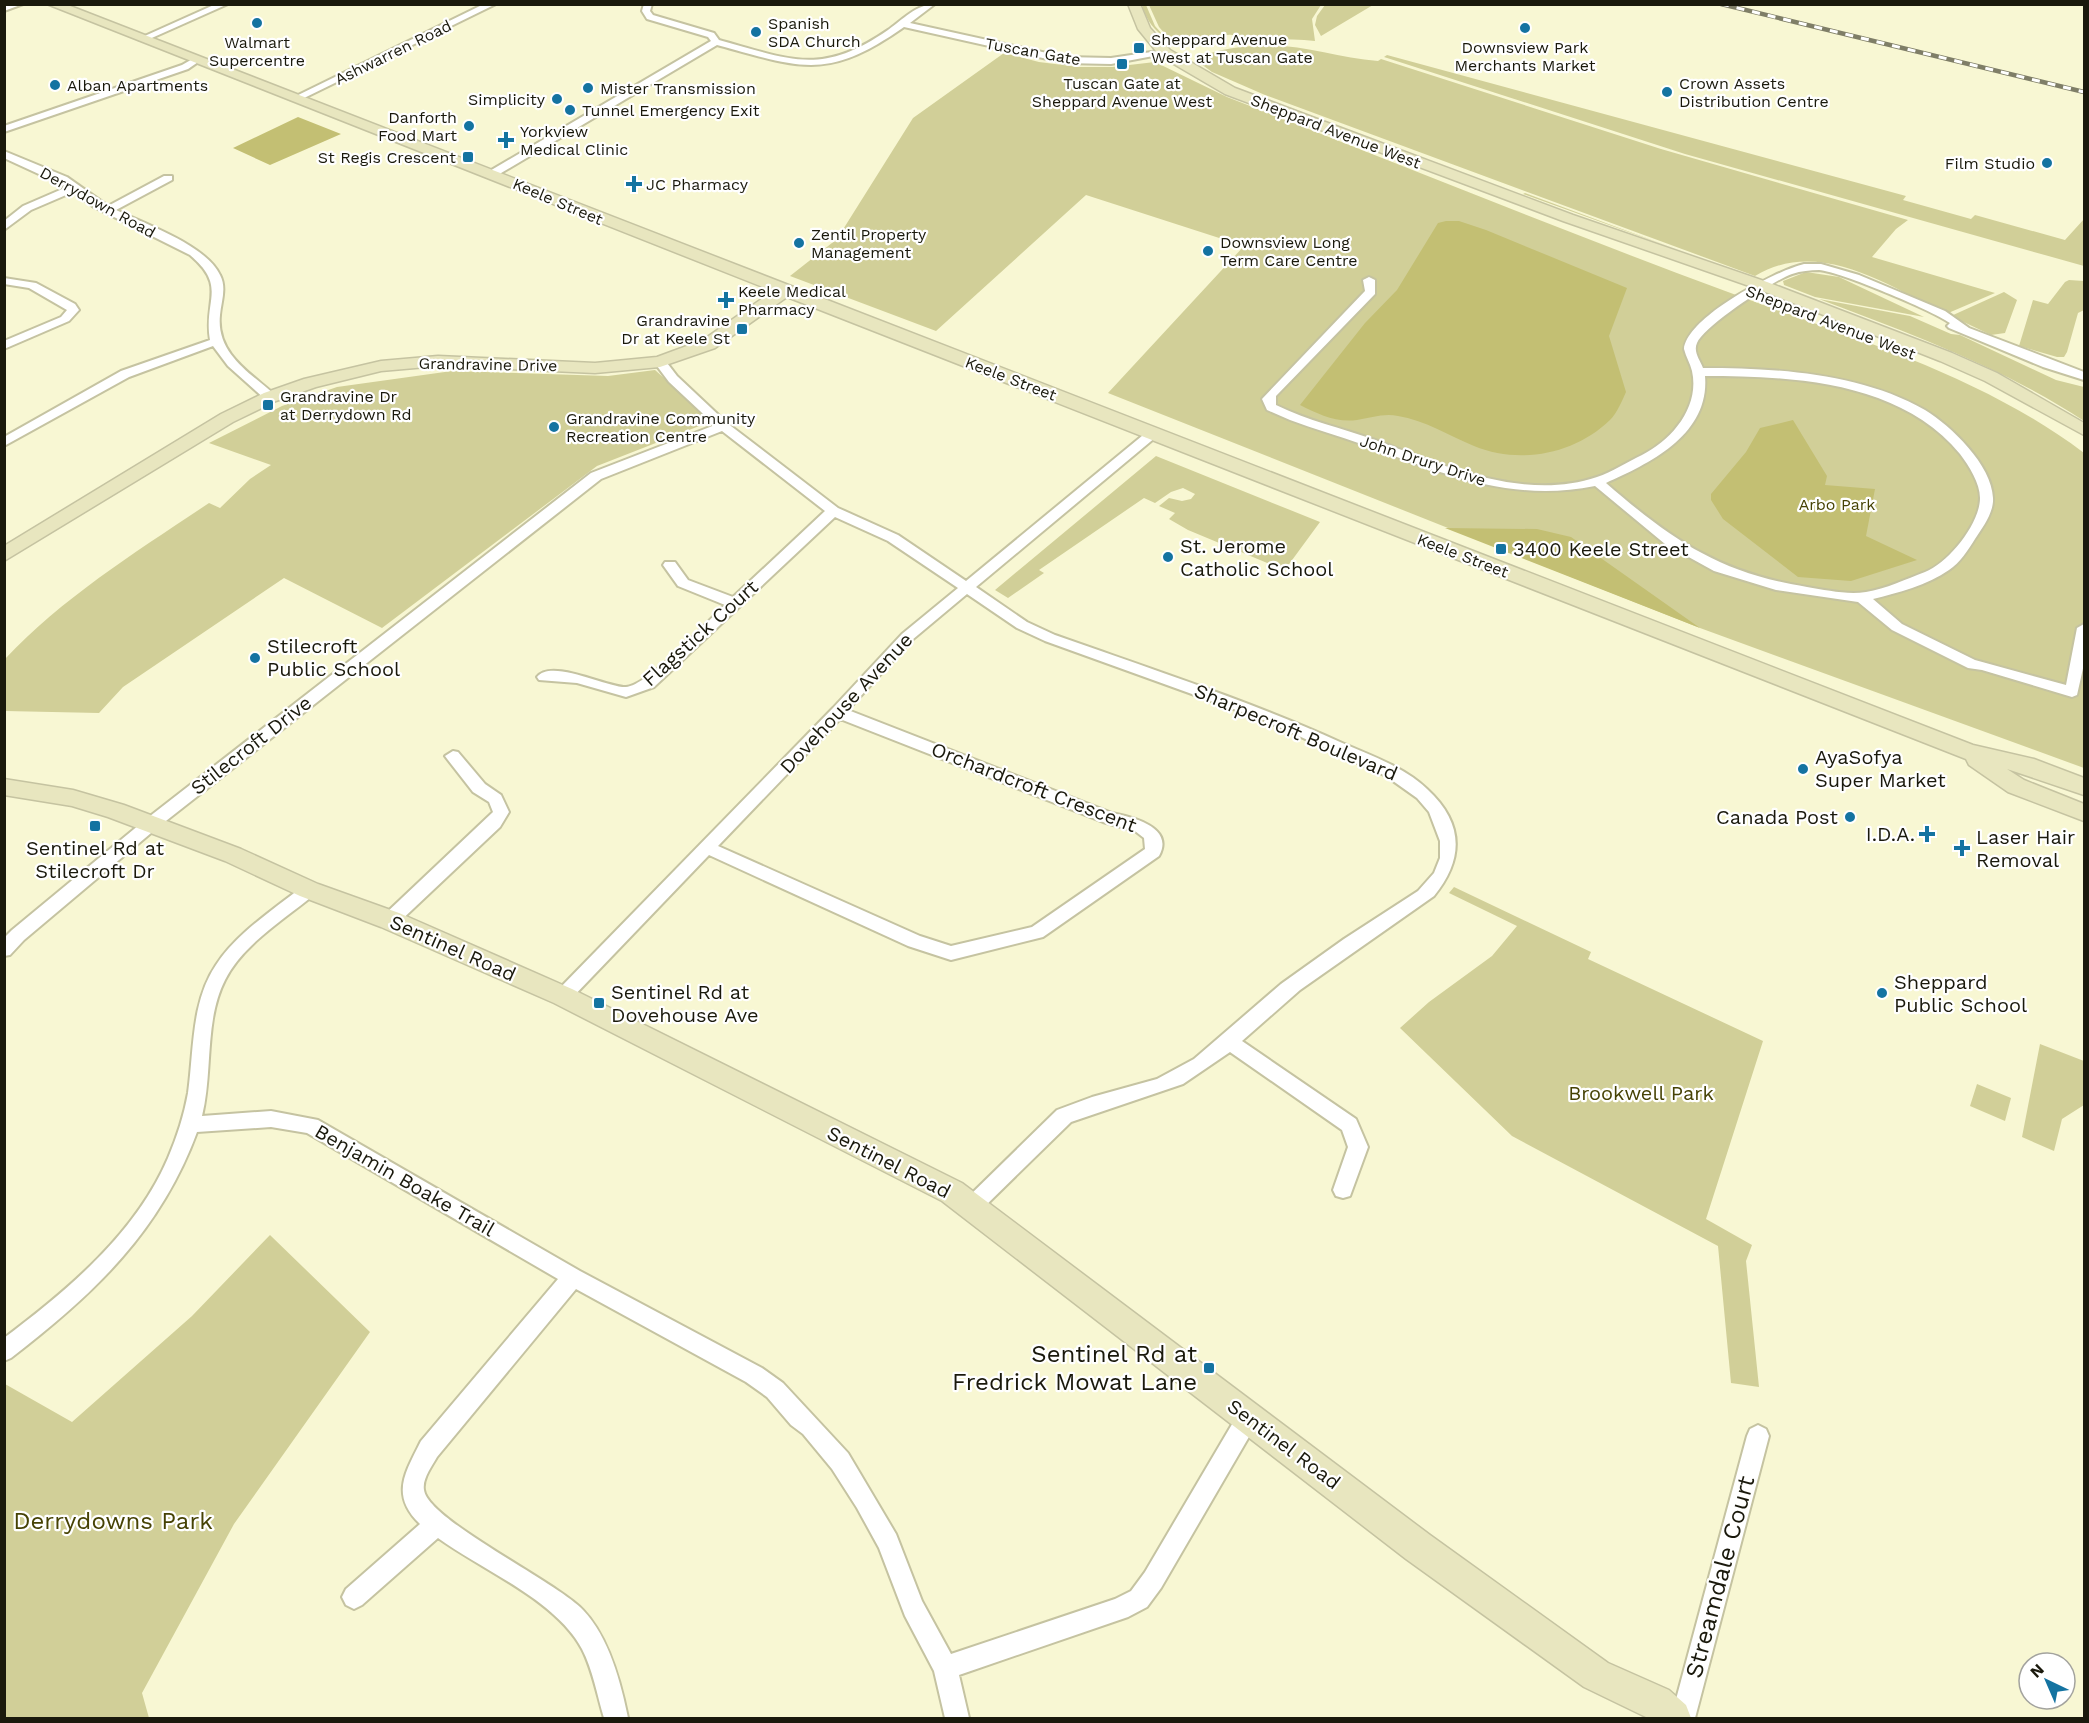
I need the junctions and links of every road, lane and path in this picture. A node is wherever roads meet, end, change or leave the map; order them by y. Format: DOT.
graph roads {
  1 [pos="19,4"];
  2 [pos="53,4"];
  3 [pos="224,4"];
  4 [pos="492,4"];
  5 [pos="648,4"];
  6 [pos="931,4"];
  7 [pos="1134,4"];
  8 [pos="4,9"];
  9 [pos="901,24"];
  10 [pos="142,39"];
  11 [pos="716,42"];
  12 [pos="1165,53"];
  13 [pos="196,60"];
  14 [pos="295,99"];
  15 [pos="24,119"];
  16 [pos="4,123"];
  17 [pos="4,129"];
  18 [pos="4,154"];
  19 [pos="492,174"];
  20 [pos="168,178"];
  21 [pos="75,187"];
  22 [pos="108,210"];
  23 [pos="4,227"];
  24 [pos="1370,280"];
  25 [pos="4,281"];
  26 [pos="1756,288"];
  27 [pos="784,291"];
  28 [pos="217,341"];
  29 [pos="4,346"];
  30 [pos="660,362"];
  31 [pos="1698,372"];
  32 [pos="2085,376"];
  33 [pos="270,397"];
  34 [pos="723,426"];
  35 [pos="2085,430"];
  36 [pos="1152,434"];
  37 [pos="4,442"];
  38 [pos="2085,443"];
  39 [pos="1598,482"];
  40 [pos="833,511"];
  41 [pos="4,555"];
  42 [pos="670,565"];
  43 [pos="965,587"];
  44 [pos="1861,597"];
  45 [pos="734,603"];
  46 [pos="2085,628"];
  47 [pos="544,677"];
  48 [pos="838,712"];
  49 [pos="1968,752"];
  50 [pos="453,756"];
  51 [pos="4,787"];
  52 [pos="2085,787"];
  53 [pos="2085,813"];
  54 [pos="151,824"];
  55 [pos="708,848"];
  56 [pos="309,890"];
  57 [pos="390,920"];
  58 [pos="4,950"];
  59 [pos="563,996"];
  60 [pos="1231,1043"];
  61 [pos="190,1125"];
  62 [pos="1342,1190"];
  63 [pos="972,1206"];
  64 [pos="573,1277"];
  65 [pos="4,1351"];
  66 [pos="1249,1416"];
  67 [pos="1758,1437"];
  68 [pos="437,1524"];
  69 [pos="354,1597"];
  70 [pos="945,1668"];
  71 [pos="616,1719"];
  72 [pos="957,1719"];
  73 [pos="1673,1719"];
  74 [pos="1683,1719"];
  1 -- 8 [label="street"];
  2 -- 10 [label="main road, Keele Street"];
  3 -- 10 [label="street"];
  4 -- 14 [label="street, Ashwarren Road"];
  5 -- 11 [label="street"];
  6 -- 9 [label="street"];
  7 -- 12 [label="main road, Sheppard Avenue West"];
  9 -- 11 [label="street"];
  9 -- 12 [label="street, Tuscan Gate"];
  10 -- 13 [label="main road, Keele Street"];
  11 -- 19 [label="street"];
  12 -- 26 [label="main road, Sheppard Avenue West"];
  13 -- 14 [label="main road, Keele Street"];
  13 -- 15 [label="street"];
  14 -- 19 [label="main road, Keele Street"];
  15 -- 16 [label="street"];
  15 -- 17 [label="street"];
  18 -- 21 [label="street, Derrydown Road"];
  19 -- 27 [label="main road, Keele Street"];
  20 -- 22 [label="street"];
  21 -- 22 [label="street, Derrydown Road"];
  21 -- 23 [label="street"];
  22 -- 28 [label="street, Derrydown Road"];
  24 -- 39 [label="street, John Drury Drive"];
  25 -- 29 [label="street"];
  26 -- 31 [label="street, John Drury Drive"];
  26 -- 32 [label="street, John Drury Drive"];
  26 -- 35 [label="main road, Sheppard Avenue West"];
  26 -- 38 [label="main road, Sheppard Avenue West"];
  27 -- 30 [label="main road, Grandravine Drive"];
  27 -- 36 [label="main road, Keele Street"];
  28 -- 33 [label="street"];
  28 -- 37 [label="street"];
  30 -- 33 [label="main road, Grandravine Drive"];
  30 -- 34 [label="street, Sharpecroft Boulevard"];
  31 -- 39 [label="street, John Drury Drive"];
  31 -- 44 [label="street"];
  33 -- 41 [label="main road, Grandravine Drive"];
  34 -- 40 [label="street, Sharpecroft Boulevard"];
  34 -- 54 [label="street, Stilecroft Drive"];
  36 -- 43 [label="street, Dovehouse Avenue"];
  36 -- 49 [label="main road, Keele Street"];
  39 -- 44 [label="street"];
  40 -- 43 [label="street, Sharpecroft Boulevard"];
  40 -- 45 [label="street, Flagstick Court"];
  42 -- 45 [label="street"];
  43 -- 48 [label="street, Dovehouse Avenue"];
  43 -- 60 [label="street, Sharpecroft Boulevard"];
  44 -- 46 [label="street"];
  45 -- 47 [label="street, Flagstick Court"];
  48 -- 55 [label="street, Dovehouse Avenue"];
  48 -- 55 [label="street, Orchardcroft Crescent"];
  49 -- 52 [label="main road, Keele Street"];
  49 -- 53 [label="main road, Keele Street"];
  50 -- 57 [label="street"];
  51 -- 54 [label="main road, Sentinel Road"];
  54 -- 56 [label="main road, Sentinel Road"];
  54 -- 58 [label="street, Stilecroft Drive"];
  55 -- 59 [label="street, Dovehouse Avenue"];
  56 -- 57 [label="main road, Sentinel Road"];
  56 -- 61 [label="street"];
  57 -- 59 [label="main road, Sentinel Road"];
  59 -- 63 [label="main road, Sentinel Road"];
  60 -- 62 [label="street"];
  60 -- 63 [label="street, Sharpecroft Boulevard"];
  61 -- 64 [label="street, Benjamin Boake Trail"];
  61 -- 65 [label="street"];
  63 -- 66 [label="main road, Sentinel Road"];
  64 -- 68 [label="street"];
  64 -- 70 [label="street, Benjamin Boake Trail"];
  66 -- 70 [label="street"];
  66 -- 73 [label="main road, Sentinel Road"];
  67 -- 74 [label="street, Streamdale Court"];
  68 -- 69 [label="street"];
  68 -- 71 [label="street"];
  70 -- 72 [label="street, Benjamin Boake Trail"];
}
